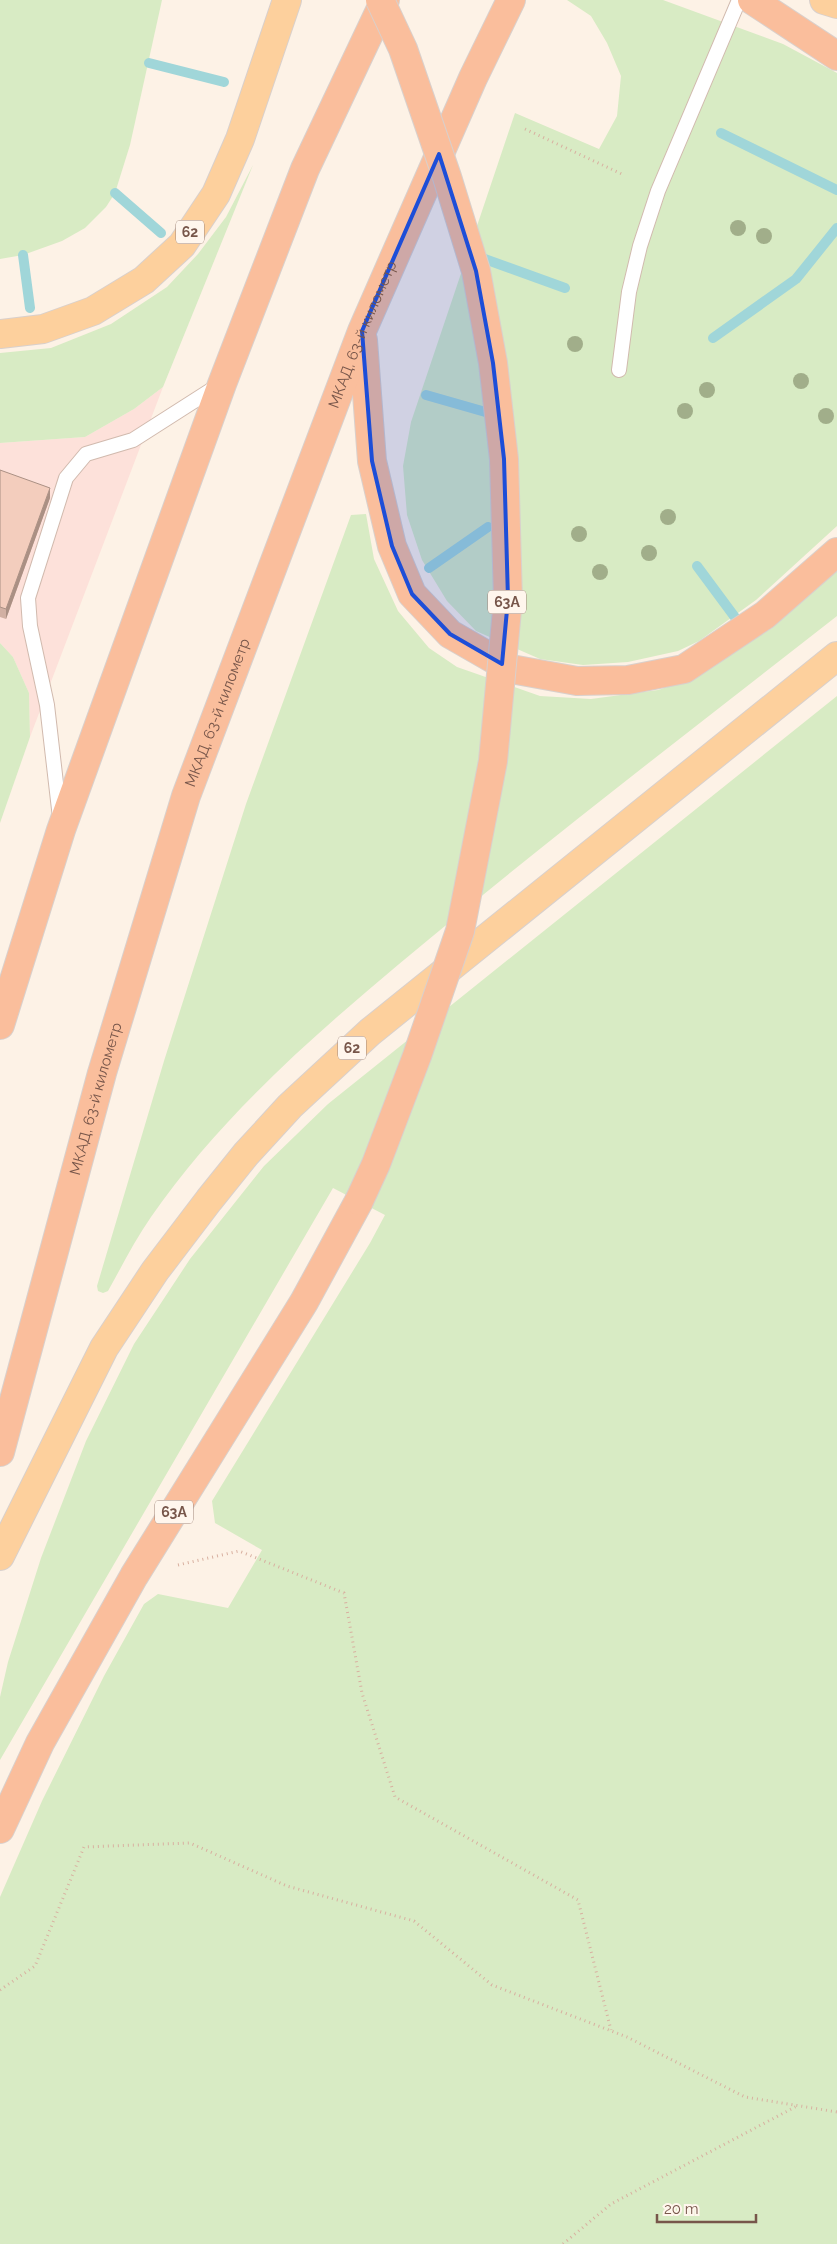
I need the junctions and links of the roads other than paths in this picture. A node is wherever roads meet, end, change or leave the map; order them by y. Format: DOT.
graph roads {
  1 [pos="287,0"];
  2 [pos="380,0"];
  3 [pos="385,0"];
  4 [pos="511,0"];
  5 [pos="739,0"];
  6 [pos="752,0"];
  7 [pos="824,0"];
  8 [pos="837,4"];
  9 [pos="837,56"];
  10 [pos="362,331"];
  11 [pos="0,334"];
  12 [pos="619,370"];
  13 [pos="222,384"];
  14 [pos="837,552"];
  15 [pos="837,656"];
  16 [pos="61,830"];
  17 [pos="0,1024"];
  18 [pos="0,1452"];
  19 [pos="0,1556"];
  20 [pos="0,1828"];
  1 -- 11 [label="main road, 62"];
  2 -- 20 [label="highway, 63A, bridge"];
  3 -- 13 [label="highway"];
  4 -- 10 [label="highway, МКАД, 63-й километр"];
  5 -- 12 [label="lane"];
  6 -- 9 [label="highway"];
  7 -- 8 [label="main road"];
  10 -- 14 [label="highway"];
  10 -- 18 [label="highway, МКАД, 63-й километр"];
  13 -- 16 [label="highway"];
  13 -- 16 [label="lane"];
  15 -- 19 [label="main road, 62"];
  16 -- 17 [label="highway"];
}
